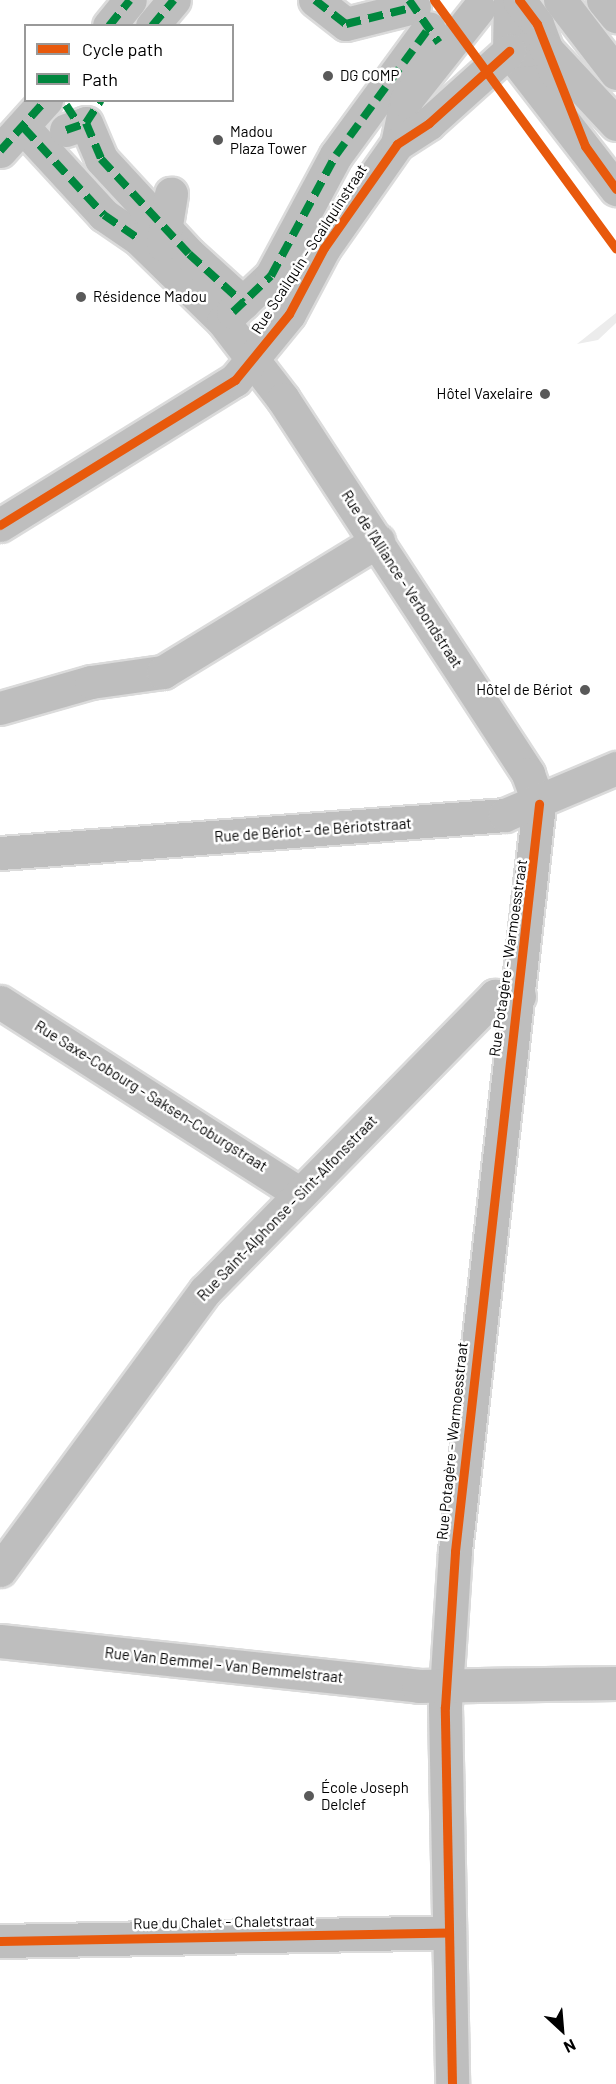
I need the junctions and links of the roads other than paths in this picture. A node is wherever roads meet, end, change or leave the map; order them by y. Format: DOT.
graph roads {
  1 [pos="130,0"];
  2 [pos="174,0"];
  3 [pos="315,0"];
  4 [pos="519,0"];
  5 [pos="560,0"];
  6 [pos="603,0"];
  7 [pos="488,3"];
  8 [pos="616,16"];
  9 [pos="423,20"];
  10 [pos="111,24"];
  11 [pos="154,24"];
  12 [pos="545,48"];
  13 [pos="509,51"];
  14 [pos="616,74"];
  15 [pos="74,114"];
  16 [pos="616,124"];
  17 [pos="24,128"];
  18 [pos="397,144"];
  19 [pos="585,146"];
  20 [pos="0,151"];
  21 [pos="616,189"];
  22 [pos="171,194"];
  23 [pos="155,243"];
  24 [pos="253,360"];
  25 [pos="0,525"];
  26 [pos="378,541"];
  27 [pos="0,708"];
  28 [pos="616,768"];
  29 [pos="539,804"];
  30 [pos="0,853"];
  31 [pos="519,996"];
  32 [pos="0,1002"];
  33 [pos="299,1193"];
  34 [pos="0,1570"];
  35 [pos="0,1641"];
  36 [pos="616,1683"];
  37 [pos="447,1686"];
  38 [pos="448,1932"];
  39 [pos="0,1941"];
  40 [pos="452,2084"];
  1 -- 10 [label="main road"];
  2 -- 11 [label="main road"];
  3 -- 9 [label="main road"];
  4 -- 12 [label="main road"];
  5 -- 14 [label="main road"];
  6 -- 8 [label="main road"];
  7 -- 13 [label="main road"];
  7 -- 18 [label="main road, Rue Scailquin - Scailquinstraat"];
  9 -- 23 [label="main road"];
  12 -- 13 [label="main road"];
  12 -- 16 [label="main road"];
  12 -- 19 [label="main road"];
  13 -- 18 [label="main road, Rue Scailquin - Scailquinstraat"];
  13 -- 19 [label="main road"];
  15 -- 17 [label="main road"];
  15 -- 23 [label="main road"];
  17 -- 20 [label="main road"];
  17 -- 23 [label="main road"];
  18 -- 24 [label="main road, Rue Scailquin - Scailquinstraat"];
  19 -- 21 [label="main road"];
  22 -- 23 [label="main road"];
  23 -- 24 [label="main road, Rue de l'Alliance - Verbondstraat"];
  24 -- 25 [label="main road, Rue Scailquin - Scailquinstraat"];
  24 -- 26 [label="main road, Rue de l'Alliance - Verbondstraat"];
  26 -- 27 [label="main road"];
  26 -- 29 [label="main road, Rue de l'Alliance - Verbondstraat"];
  28 -- 29 [label="main road, Rue de Bériot - de Bériotstraat"];
  29 -- 30 [label="main road, Rue de Bériot - de Bériotstraat"];
  29 -- 31 [label="main road, Rue Potagère - Warmoesstraat"];
  31 -- 33 [label="main road, Rue Saint-Alphonse - Sint-Alfonsstraat"];
  31 -- 37 [label="main road, Rue Potagère - Warmoesstraat"];
  32 -- 33 [label="main road, Rue Saxe-Cobourg - Saksen-Coburgstraat"];
  33 -- 34 [label="main road, Rue Saint-Alphonse - Sint-Alfonsstraat"];
  35 -- 37 [label="main road, Rue Van Bemmel - Van Bemmelstraat"];
  36 -- 37 [label="main road, Rue Van Bemmel - Van Bemmelstraat"];
  37 -- 38 [label="main road, Rue Potagère - Warmoesstraat"];
  38 -- 39 [label="main road, Rue du Chalet - Chaletstraat"];
  38 -- 40 [label="main road, Rue Potagère - Warmoesstraat"];
}
